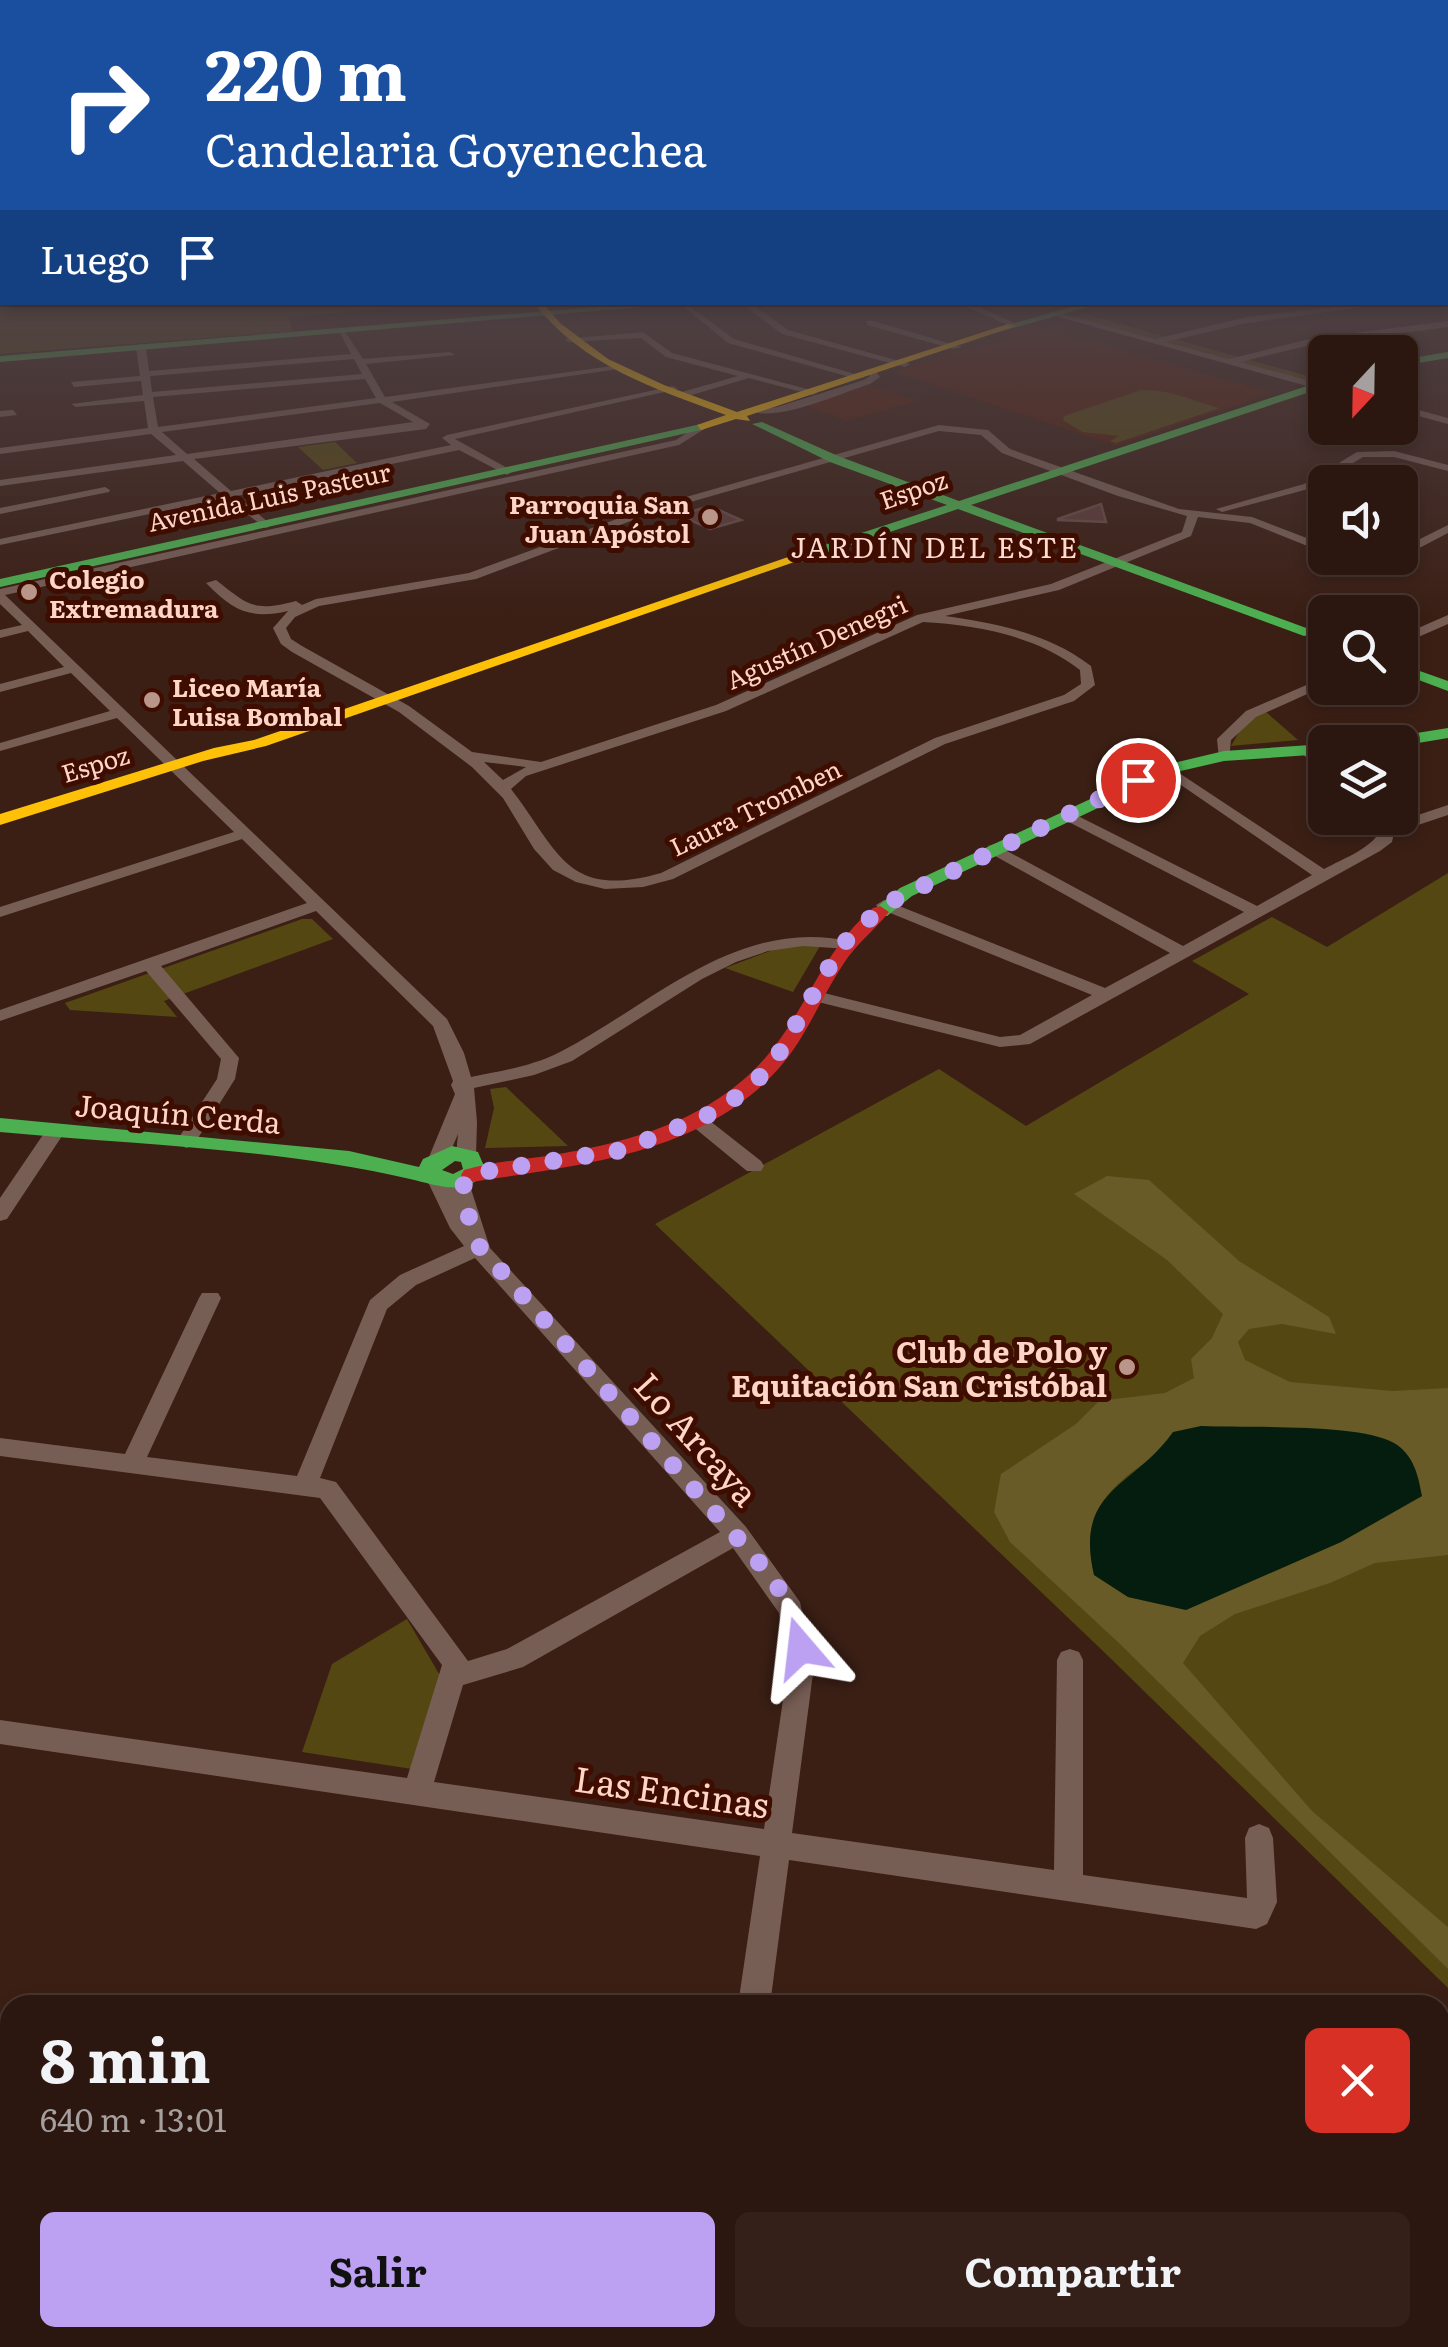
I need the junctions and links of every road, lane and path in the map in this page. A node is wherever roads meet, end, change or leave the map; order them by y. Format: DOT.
graph roads {
  1 [pos="94,396"];
  2 [pos="163,396"];
  3 [pos="379,396"];
  4 [pos="415,396"];
  5 [pos="661,396"];
  6 [pos="689,396"];
  7 [pos="804,396"];
  8 [pos="824,396"];
  9 [pos="1294,396"];
  10 [pos="148,397"];
  11 [pos="382,400"];
  12 [pos="1436,405"];
  13 [pos="1418,412"];
  14 [pos="1418,414"];
  15 [pos="751,417"];
  16 [pos="1448,421"];
  17 [pos="422,424"];
  18 [pos="701,428"];
  19 [pos="153,430"];
  20 [pos="447,438"];
  21 [pos="461,446"];
  22 [pos="0,451"];
  23 [pos="833,455"];
  24 [pos="186,458"];
  25 [pos="1448,468"];
  26 [pos="86,471"];
  27 [pos="507,472"];
  28 [pos="1061,472"];
  29 [pos="0,483"];
  30 [pos="105,490"];
  31 [pos="230,495"];
  32 [pos="1242,504"];
  33 [pos="962,505"];
  34 [pos="0,511"];
  35 [pos="1199,513"];
  36 [pos="131,515"];
  37 [pos="1252,520"];
  38 [pos="265,525"];
  39 [pos="1448,528"];
  40 [pos="0,542"];
  41 [pos="1308,542"];
  42 [pos="1418,544"];
  43 [pos="1118,564"];
  44 [pos="62,578"];
  45 [pos="212,584"];
  46 [pos="4,588"];
  47 [pos="338,599"];
  48 [pos="996,601"];
  49 [pos="270,615"];
  50 [pos="921,618"];
  51 [pos="1448,618"];
  52 [pos="30,627"];
  53 [pos="999,630"];
  54 [pos="1418,632"];
  55 [pos="279,633"];
  56 [pos="0,634"];
  57 [pos="1308,634"];
  58 [pos="74,668"];
  59 [pos="1418,675"];
  60 [pos="1448,686"];
  61 [pos="0,688"];
  62 [pos="1308,689"];
  63 [pos="385,697"];
  64 [pos="120,713"];
  65 [pos="1447,733"];
  66 [pos="1418,738"];
  67 [pos="0,748"];
  68 [pos="1308,750"];
  69 [pos="467,755"];
  70 [pos="1224,756"];
  71 [pos="555,760"];
  72 [pos="177,766"];
  73 [pos="1167,769"];
  74 [pos="502,788"];
  75 [pos="1448,810"];
  76 [pos="1066,815"];
  77 [pos="1418,816"];
  78 [pos="0,820"];
  79 [pos="246,833"];
  80 [pos="1385,835"];
  81 [pos="994,849"];
  82 [pos="1324,876"];
  83 [pos="320,904"];
  84 [pos="884,905"];
  85 [pos="0,912"];
  86 [pos="1258,913"];
  87 [pos="842,945"];
  88 [pos="1185,954"];
  89 [pos="150,964"];
  90 [pos="812,995"];
  91 [pos="1109,996"];
  92 [pos="0,1016"];
  93 [pos="461,1091"];
  94 [pos="698,1122"];
  95 [pos="0,1125"];
  96 [pos="56,1130"];
  97 [pos="186,1142"];
  98 [pos="754,1166"];
  99 [pos="469,1167"];
  100 [pos="435,1168"];
  101 [pos="0,1214"];
  102 [pos="479,1246"];
  103 [pos="210,1298"];
  104 [pos="0,1447"];
  105 [pos="134,1462"];
  106 [pos="306,1483"];
  107 [pos="736,1534"];
  108 [pos="1070,1660"];
  109 [pos="456,1676"];
  110 [pos="0,1732"];
  111 [pos="417,1792"];
  112 [pos="1259,1838"];
  113 [pos="776,1843"];
  114 [pos="1068,1886"];
  115 [pos="755,1995"];
  1 -- 10 [label="street"];
  2 -- 10 [label="street"];
  3 -- 11 [label="street"];
  4 -- 11 [label="street"];
  5 -- 20 [label="street"];
  6 -- 15 [label="street"];
  7 -- 15 [label="street, Avenida Luis Pasteur"];
  8 -- 15 [label="street"];
  9 -- 28 [label="street, Espoz"];
  10 -- 19 [label="street"];
  11 -- 17 [label="street"];
  11 -- 19 [label="street"];
  12 -- 13 [label="street"];
  14 -- 16 [label="street"];
  15 -- 18 [label="street, Avenida Luis Pasteur"];
  15 -- 23 [label="street"];
  17 -- 20 [label="street"];
  17 -- 24 [label="street"];
  18 -- 27 [label="street, Avenida Luis Pasteur"];
  18 -- 44 [label="street"];
  19 -- 22 [label="street"];
  19 -- 24 [label="street"];
  20 -- 21 [label="street"];
  21 -- 27 [label="street"];
  21 -- 31 [label="street"];
  23 -- 28 [label="street"];
  23 -- 33 [label="street"];
  23 -- 47 [label="street"];
  24 -- 26 [label="street"];
  24 -- 31 [label="street"];
  25 -- 32 [label="street"];
  26 -- 29 [label="street"];
  26 -- 30 [label="street"];
  27 -- 38 [label="street, Avenida Luis Pasteur"];
  28 -- 33 [label="street, Espoz"];
  28 -- 35 [label="street"];
  30 -- 34 [label="street"];
  30 -- 36 [label="street"];
  31 -- 36 [label="street"];
  31 -- 38 [label="street"];
  32 -- 35 [label="street"];
  32 -- 37 [label="street"];
  33 -- 43 [label="street"];
  33 -- 63 [label="street, Espoz"];
  35 -- 37 [label="street"];
  35 -- 43 [label="street, Agustín Denegri"];
  36 -- 40 [label="street"];
  37 -- 41 [label="street"];
  38 -- 46 [label="street, Avenida Luis Pasteur"];
  39 -- 42 [label="street"];
  43 -- 48 [label="street, Agustín Denegri"];
  43 -- 57 [label="street"];
  44 -- 46 [label="street"];
  45 -- 49 [label="street"];
  46 -- 52 [label="street, Lo Arcaya"];
  47 -- 49 [label="street"];
  47 -- 55 [label="street"];
  48 -- 50 [label="street, Agustín Denegri"];
  48 -- 53 [label="street"];
  49 -- 55 [label="street"];
  50 -- 53 [label="street, Laura Tromben"];
  50 -- 71 [label="street, Agustín Denegri"];
  51 -- 54 [label="street"];
  52 -- 56 [label="street"];
  52 -- 58 [label="street, Lo Arcaya"];
  53 -- 74 [label="street, Laura Tromben"];
  55 -- 63 [label="street, Laura Tromben"];
  58 -- 61 [label="street"];
  58 -- 64 [label="street, Lo Arcaya"];
  59 -- 60 [label="street"];
  62 -- 70 [label="street"];
  63 -- 69 [label="street, Laura Tromben"];
  63 -- 72 [label="street, Espoz"];
  64 -- 67 [label="street"];
  64 -- 72 [label="street, Lo Arcaya"];
  65 -- 66 [label="street"];
  68 -- 70 [label="street, Joaquín Cerda"];
  69 -- 71 [label="street, Agustín Denegri"];
  69 -- 74 [label="street, Laura Tromben"];
  70 -- 73 [label="street, Joaquín Cerda"];
  71 -- 74 [label="street, Agustín Denegri"];
  72 -- 78 [label="street, Espoz"];
  72 -- 79 [label="street, Lo Arcaya"];
  73 -- 76 [label="street, Joaquín Cerda"];
  73 -- 82 [label="street"];
  75 -- 77 [label="street"];
  76 -- 81 [label="street, Joaquín Cerda"];
  76 -- 86 [label="street"];
  79 -- 83 [label="street, Lo Arcaya"];
  79 -- 85 [label="street"];
  80 -- 82 [label="street"];
  81 -- 84 [label="street, Joaquín Cerda"];
  81 -- 88 [label="street"];
  82 -- 86 [label="street"];
  83 -- 89 [label="street"];
  83 -- 93 [label="street, Lo Arcaya"];
  84 -- 87 [label="street, Joaquín Cerda"];
  84 -- 91 [label="street"];
  86 -- 88 [label="street"];
  87 -- 90 [label="street, Joaquín Cerda"];
  87 -- 93 [label="street"];
  88 -- 91 [label="street"];
  89 -- 92 [label="street"];
  89 -- 97 [label="street"];
  90 -- 91 [label="street"];
  90 -- 94 [label="street, Joaquín Cerda"];
  93 -- 99 [label="street, Lo Arcaya"];
  93 -- 100 [label="street"];
  94 -- 98 [label="street"];
  94 -- 99 [label="street, Joaquín Cerda"];
  95 -- 96 [label="street, Joaquín Cerda"];
  96 -- 97 [label="street, Joaquín Cerda"];
  96 -- 101 [label="street"];
  97 -- 100 [label="street, Joaquín Cerda"];
  99 -- 100 [label="street, Joaquín Cerda"];
  99 -- 102 [label="street, Lo Arcaya"];
  100 -- 102 [label="street, Lo Arcaya"];
  102 -- 106 [label="street"];
  102 -- 107 [label="street, Lo Arcaya"];
  103 -- 105 [label="street"];
  104 -- 105 [label="street"];
  105 -- 106 [label="street"];
  106 -- 109 [label="street"];
  107 -- 109 [label="street"];
  107 -- 113 [label="street, Lo Arcaya"];
  108 -- 114 [label="street"];
  109 -- 111 [label="street"];
  110 -- 111 [label="street, Las Encinas"];
  111 -- 113 [label="street, Las Encinas"];
  112 -- 114 [label="street, Las Encinas"];
  113 -- 114 [label="street, Las Encinas"];
  113 -- 115 [label="street, Lo Arcaya"];
}
